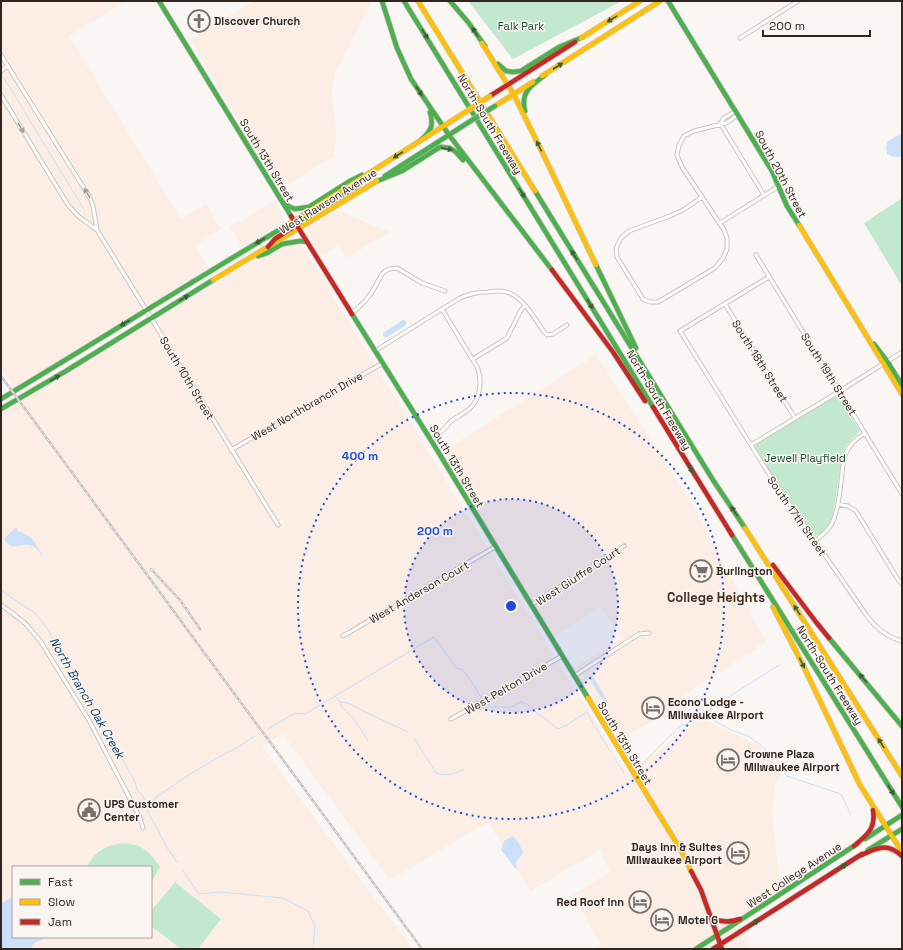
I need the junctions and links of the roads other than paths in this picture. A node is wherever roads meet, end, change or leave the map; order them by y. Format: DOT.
graph roads {
  1 [pos="159,1"];
  2 [pos="382,1"];
  3 [pos="404,1"];
  4 [pos="418,1"];
  5 [pos="450,1"];
  6 [pos="640,1"];
  7 [pos="660,1"];
  8 [pos="668,1"];
  9 [pos="798,1"];
  10 [pos="584,37"];
  11 [pos="740,38"];
  12 [pos="482,43"];
  13 [pos="1,55"];
  14 [pos="8,66"];
  15 [pos="1,71"];
  16 [pos="545,74"];
  17 [pos="508,85"];
  18 [pos="513,94"];
  19 [pos="1,95"];
  20 [pos="428,104"];
  21 [pos="737,113"];
  22 [pos="721,123"];
  23 [pos="443,126"];
  24 [pos="532,132"];
  25 [pos="449,135"];
  26 [pos="422,140"];
  27 [pos="378,168"];
  28 [pos="375,182"];
  29 [pos="485,183"];
  30 [pos="779,186"];
  31 [pos="764,195"];
  32 [pos="702,197"];
  33 [pos="280,198"];
  34 [pos="294,221"];
  35 [pos="720,223"];
  36 [pos="97,230"];
  37 [pos="299,230"];
  38 [pos="307,242"];
  39 [pos="265,250"];
  40 [pos="242,251"];
  41 [pos="756,256"];
  42 [pos="250,259"];
  43 [pos="210,270"];
  44 [pos="769,277"];
  45 [pos="215,279"];
  46 [pos="445,291"];
  47 [pos="725,304"];
  48 [pos="525,306"];
  49 [pos="442,309"];
  50 [pos="146,310"];
  51 [pos="351,313"];
  52 [pos="151,318"];
  53 [pos="567,325"];
  54 [pos="375,351"];
  55 [pos="902,352"];
  56 [pos="473,360"];
  57 [pos="383,363"];
  58 [pos="885,363"];
  59 [pos="653,384"];
  60 [pos="902,385"];
  61 [pos="840,391"];
  62 [pos="902,394"];
  63 [pos="1,399"];
  64 [pos="1,410"];
  65 [pos="795,418"];
  66 [pos="663,423"];
  67 [pos="865,433"];
  68 [pos="431,440"];
  69 [pos="751,445"];
  70 [pos="232,450"];
  71 [pos="902,494"];
  72 [pos="838,504"];
  73 [pos="278,525"];
  74 [pos="815,541"];
  75 [pos="755,543"];
  76 [pos="624,546"];
  77 [pos="495,547"];
  78 [pos="758,578"];
  79 [pos="902,584"];
  80 [pos="531,605"];
  81 [pos="1,606"];
  82 [pos="649,633"];
  83 [pos="343,636"];
  84 [pos="902,641"];
  85 [pos="562,656"];
  86 [pos="574,676"];
  87 [pos="451,720"];
  88 [pos="902,726"];
  89 [pos="902,776"];
  90 [pos="870,802"];
  91 [pos="902,807"];
  92 [pos="902,815"];
  93 [pos="885,826"];
  94 [pos="143,828"];
  95 [pos="902,829"];
  96 [pos="892,835"];
  97 [pos="854,846"];
  98 [pos="902,852"];
  99 [pos="859,856"];
  100 [pos="902,856"];
  101 [pos="745,917"];
  102 [pos="712,918"];
  103 [pos="718,935"];
  104 [pos="722,946"];
  105 [pos="696,949"];
  106 [pos="712,949"];
  1 -- 33 [label="main road, South 13th Street"];
  2 -- 20 [label="main road, one-way"];
  3 -- 66 [label="main road, North-South Freeway, one-way"];
  59 -- 4 [label="main road, North-South Freeway, one-way"];
  12 -- 5 [label="main road, one-way"];
  6 -- 10 [label="main road, West Rawson Avenue, one-way"];
  16 -- 7 [label="main road, West Rawson Avenue, one-way"];
  8 -- 21 [label="main road, South 20th Street"];
  9 -- 11 [label="street"];
  10 -- 12 [label="main road"];
  10 -- 17 [label="main road, West Rawson Avenue"];
  12 -- 17 [label="main road"];
  13 -- 14 [label="street, South 10th Street"];
  14 -- 15 [label="street"];
  36 -- 14 [label="street, South 10th Street, one-way"];
  16 -- 18 [label="main road, West Rawson Avenue"];
  16 -- 24 [label="main road"];
  17 -- 18 [label="main road"];
  17 -- 23 [label="main road, West Rawson Avenue, bridge"];
  18 -- 24 [label="main road"];
  18 -- 25 [label="main road, West Rawson Avenue, bridge"];
  19 -- 36 [label="street, South 10th Street, one-way"];
  20 -- 23 [label="main road"];
  20 -- 26 [label="main road"];
  21 -- 22 [label="street"];
  21 -- 30 [label="main road, South 20th Street"];
  22 -- 31 [label="street"];
  22 -- 32 [label="street"];
  23 -- 25 [label="main road"];
  23 -- 26 [label="main road, West Rawson Avenue"];
  59 -- 24 [label="main road, one-way"];
  25 -- 28 [label="main road, West Rawson Avenue"];
  25 -- 29 [label="main road"];
  26 -- 27 [label="main road, West Rawson Avenue, one-way"];
  27 -- 33 [label="main road"];
  27 -- 34 [label="main road, West Rawson Avenue"];
  27 -- 37 [label="main road"];
  28 -- 29 [label="main road, one-way"];
  28 -- 37 [label="main road, West Rawson Avenue"];
  29 -- 66 [label="main road"];
  30 -- 31 [label="street"];
  30 -- 58 [label="main road, South 20th Street"];
  31 -- 35 [label="street"];
  32 -- 35 [label="street"];
  32 -- 35 [label="street"];
  33 -- 34 [label="main road, South 13th Street"];
  34 -- 37 [label="main road, South 13th Street"];
  34 -- 39 [label="main road"];
  34 -- 40 [label="main road, West Rawson Avenue, one-way"];
  36 -- 50 [label="street, South 10th Street"];
  37 -- 38 [label="main road, South 13th Street"];
  37 -- 39 [label="main road, West Rawson Avenue"];
  38 -- 42 [label="main road"];
  38 -- 51 [label="main road, South 13th Street"];
  39 -- 42 [label="main road, West Rawson Avenue"];
  40 -- 42 [label="main road"];
  40 -- 43 [label="main road, West Rawson Avenue"];
  41 -- 44 [label="street, South 19th Street"];
  42 -- 45 [label="main road, West Rawson Avenue"];
  43 -- 45 [label="main road"];
  43 -- 50 [label="main road, West Rawson Avenue"];
  44 -- 47 [label="street"];
  44 -- 61 [label="street, South 19th Street"];
  52 -- 45 [label="main road, West Rawson Avenue, one-way"];
  46 -- 51 [label="street"];
  47 -- 65 [label="street, South 18th Street"];
  47 -- 69 [label="street, South 17th Street"];
  48 -- 49 [label="street"];
  48 -- 53 [label="street"];
  48 -- 56 [label="street"];
  49 -- 54 [label="street"];
  49 -- 56 [label="street"];
  50 -- 52 [label="street, South 10th Street"];
  50 -- 63 [label="main road, West Rawson Avenue, one-way"];
  51 -- 54 [label="main road, South 13th Street"];
  64 -- 52 [label="main road, West Rawson Avenue, one-way"];
  52 -- 70 [label="street, South 10th Street"];
  54 -- 57 [label="main road, South 13th Street"];
  55 -- 58 [label="street"];
  56 -- 68 [label="street"];
  57 -- 68 [label="main road, South 13th Street"];
  57 -- 70 [label="street, West Northbranch Drive"];
  58 -- 60 [label="main road, South 20th Street"];
  58 -- 61 [label="street"];
  58 -- 62 [label="main road, South 20th Street"];
  75 -- 59 [label="main road, North-South Freeway, one-way"];
  61 -- 65 [label="street"];
  61 -- 67 [label="street, South 19th Street"];
  65 -- 69 [label="street"];
  66 -- 78 [label="main road, North-South Freeway, one-way"];
  67 -- 71 [label="street, South 19th Street"];
  67 -- 72 [label="street"];
  68 -- 77 [label="main road, South 13th Street"];
  69 -- 74 [label="street, South 17th Street"];
  70 -- 73 [label="street, South 10th Street"];
  72 -- 74 [label="street"];
  72 -- 79 [label="street"];
  74 -- 84 [label="street, South 17th Street"];
  88 -- 75 [label="main road, one-way"];
  89 -- 75 [label="main road, North-South Freeway, one-way"];
  76 -- 80 [label="street, West Giuffre Court"];
  77 -- 80 [label="main road, South 13th Street"];
  77 -- 83 [label="street, West Anderson Court"];
  78 -- 90 [label="main road, one-way"];
  78 -- 91 [label="main road, North-South Freeway, one-way"];
  80 -- 85 [label="main road, South 13th Street"];
  81 -- 94 [label="street"];
  82 -- 86 [label="street"];
  85 -- 86 [label="main road, South 13th Street"];
  85 -- 87 [label="street, West Pelton Drive"];
  86 -- 102 [label="main road, South 13th Street"];
  90 -- 93 [label="main road"];
  90 -- 97 [label="main road"];
  92 -- 93 [label="main road, West College Avenue"];
  93 -- 96 [label="main road"];
  93 -- 97 [label="main road, West College Avenue"];
  95 -- 96 [label="main road, West College Avenue"];
  96 -- 98 [label="main road"];
  96 -- 99 [label="main road, West College Avenue"];
  97 -- 101 [label="main road, West College Avenue"];
  99 -- 100 [label="main road"];
  104 -- 99 [label="main road, West College Avenue, one-way"];
  101 -- 102 [label="main road"];
  101 -- 103 [label="main road, West College Avenue"];
  102 -- 103 [label="main road, South 13th Street"];
  103 -- 104 [label="main road, South 13th Street"];
  103 -- 105 [label="main road, West College Avenue"];
  104 -- 106 [label="main road, West College Avenue"];
}
